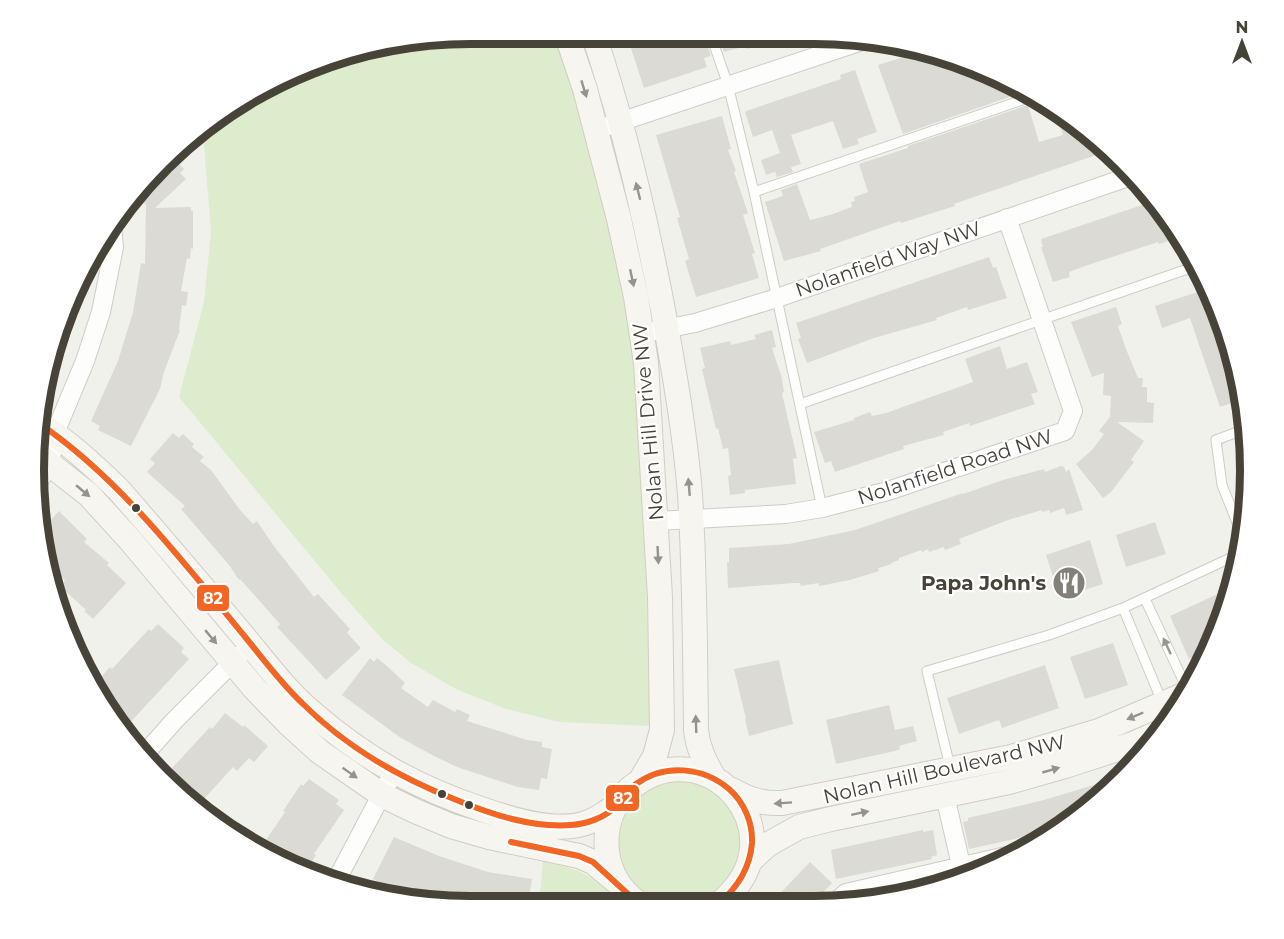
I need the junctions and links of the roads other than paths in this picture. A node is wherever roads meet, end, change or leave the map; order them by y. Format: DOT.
graph roads {
  1 [pos="570,44"];
  2 [pos="596,44"];
  3 [pos="714,44"];
  4 [pos="850,45"];
  5 [pos="728,85"];
  6 [pos="1025,99"];
  7 [pos="621,121"];
  8 [pos="595,130"];
  9 [pos="1125,178"];
  10 [pos="754,192"];
  11 [pos="1007,218"];
  12 [pos="113,236"];
  13 [pos="1190,269"];
  14 [pos="777,298"];
  15 [pos="1041,319"];
  16 [pos="666,328"];
  17 [pos="642,333"];
  18 [pos="800,404"];
  19 [pos="1239,431"];
  20 [pos="45,451"];
  21 [pos="822,508"];
  22 [pos="691,520"];
  23 [pos="656,521"];
  24 [pos="1237,523"];
  25 [pos="1231,558"];
  26 [pos="1144,599"];
  27 [pos="1123,608"];
  28 [pos="250,644"];
  29 [pos="232,662"];
  30 [pos="1183,681"];
  31 [pos="1166,710"];
  32 [pos="1165,712"];
  33 [pos="1144,740"];
  34 [pos="149,750"];
  35 [pos="951,770"];
  36 [pos="394,771"];
  37 [pos="640,780"];
  38 [pos="722,784"];
  39 [pos="382,795"];
  40 [pos="945,796"];
  41 [pos="614,808"];
  42 [pos="751,860"];
  43 [pos="984,860"];
  44 [pos="961,865"];
  45 [pos="339,875"];
  46 [pos="616,881"];
  47 [pos="844,895"];
  48 [pos="628,896"];
  49 [pos="729,896"];
  1 -- 8 [label="street, Nolan Hill Drive NW, one-way"];
  2 -- 7 [label="street, Nolan Hill Drive NW"];
  3 -- 5 [label="lane"];
  4 -- 5 [label="street"];
  5 -- 7 [label="street"];
  5 -- 10 [label="lane"];
  6 -- 10 [label="lane"];
  7 -- 8 [label="street"];
  16 -- 7 [label="street, Nolan Hill Drive NW, one-way"];
  8 -- 17 [label="street, Nolan Hill Drive NW, one-way"];
  9 -- 11 [label="street, Nolanfield Way NW"];
  10 -- 14 [label="lane"];
  11 -- 14 [label="street, Nolanfield Way NW"];
  11 -- 15 [label="street, Nolanfield Road NW"];
  12 -- 20 [label="street"];
  13 -- 15 [label="lane"];
  14 -- 16 [label="street, Nolanfield Way NW"];
  14 -- 18 [label="lane"];
  15 -- 18 [label="lane"];
  15 -- 21 [label="street, Nolanfield Road NW"];
  16 -- 17 [label="street, Nolanfield Way NW"];
  22 -- 16 [label="street, Nolan Hill Drive NW, one-way"];
  17 -- 23 [label="street, Nolan Hill Drive NW"];
  18 -- 21 [label="lane"];
  19 -- 24 [label="lane"];
  20 -- 28 [label="street"];
  20 -- 29 [label="street, one-way"];
  21 -- 22 [label="street, Nolanfield Road NW"];
  22 -- 23 [label="street, Nolanfield Road NW"];
  38 -- 22 [label="street, Nolan Hill Drive NW, one-way"];
  23 -- 37 [label="street, Nolan Hill Drive NW, one-way"];
  25 -- 26 [label="lane"];
  26 -- 27 [label="lane"];
  30 -- 26 [label="lane, one-way"];
  27 -- 31 [label="lane"];
  27 -- 35 [label="lane"];
  28 -- 29 [label="street"];
  28 -- 36 [label="street"];
  29 -- 34 [label="street"];
  29 -- 39 [label="street, one-way"];
  32 -- 35 [label="street, Nolan Hill Boulevard NW, one-way"];
  40 -- 33 [label="street, Nolan Hill Boulevard NW, one-way"];
  35 -- 38 [label="street, Nolan Hill Boulevard NW, one-way"];
  36 -- 39 [label="street"];
  36 -- 41 [label="street"];
  37 -- 38 [label="street, Nolan Hill Boulevard NW"];
  37 -- 41 [label="street"];
  38 -- 42 [label="street, Nolan Hill Drive NW"];
  39 -- 45 [label="street"];
  39 -- 46 [label="street"];
  42 -- 40 [label="street, Nolan Hill Boulevard NW, one-way"];
  40 -- 44 [label="street"];
  41 -- 46 [label="street"];
  42 -- 49 [label="street"];
  43 -- 44 [label="street"];
  44 -- 47 [label="street"];
  46 -- 48 [label="street"];
}
